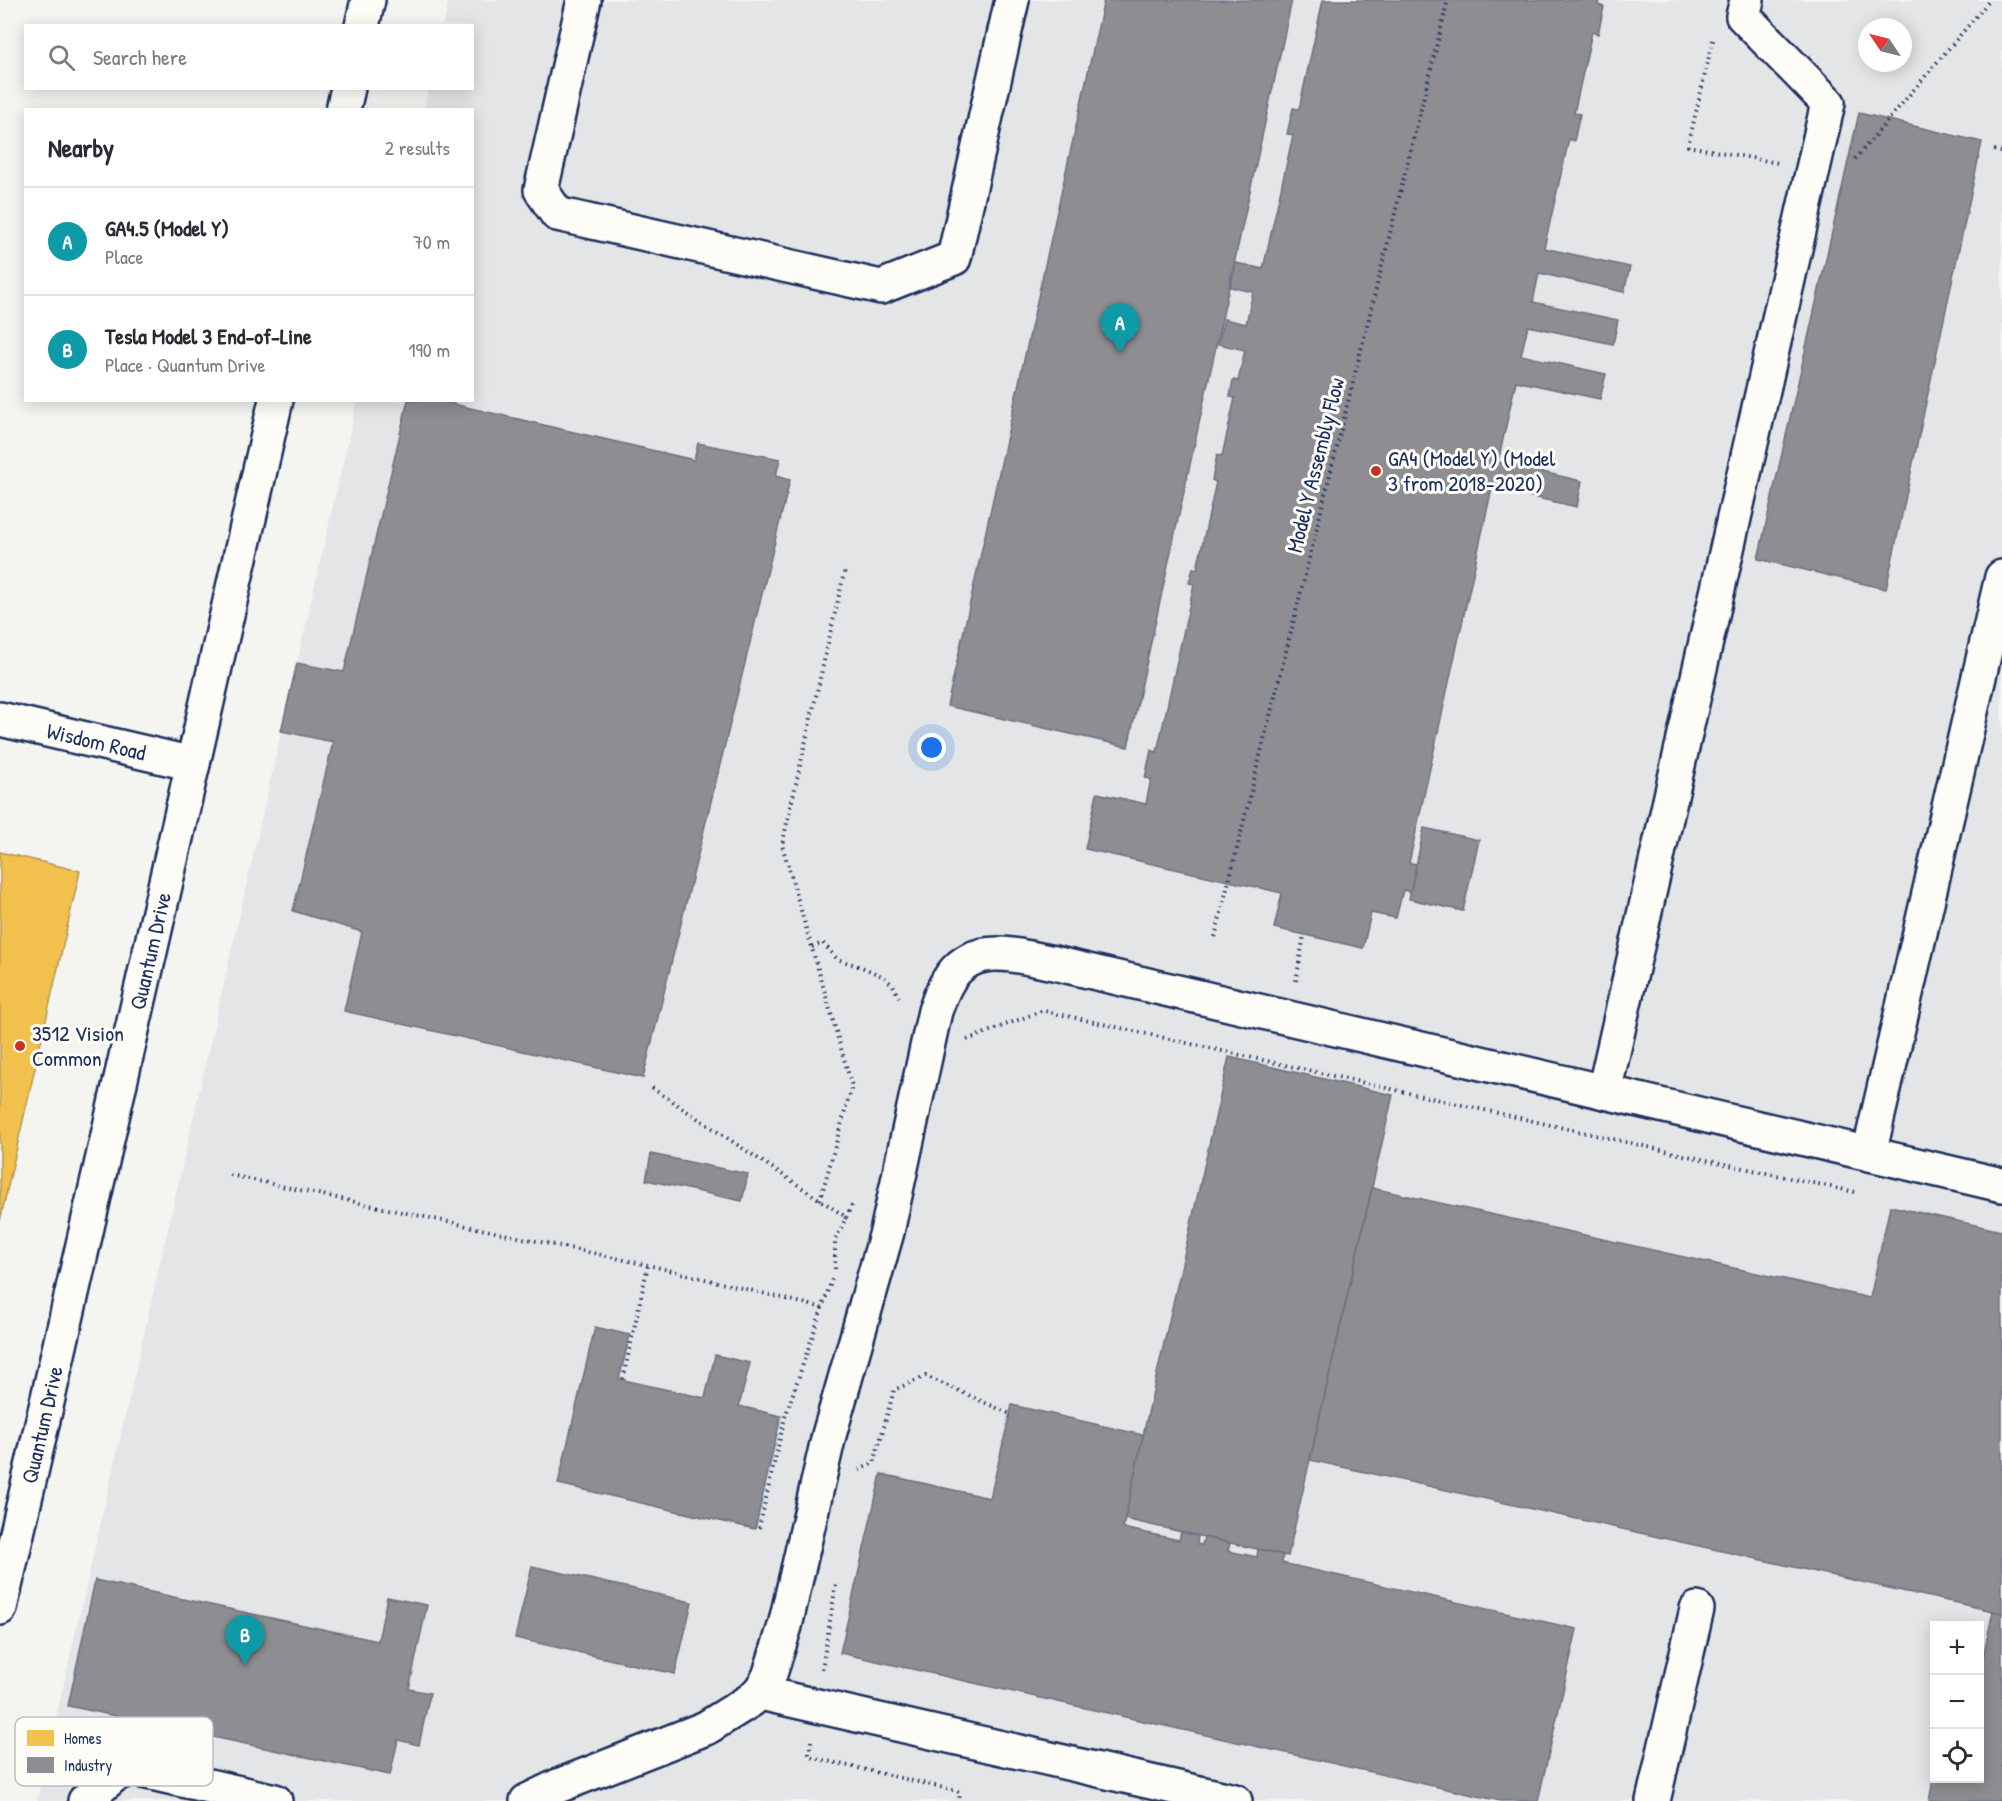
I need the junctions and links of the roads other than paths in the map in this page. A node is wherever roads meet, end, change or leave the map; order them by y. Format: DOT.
graph roads {
  1 [pos="368,0"];
  2 [pos="584,0"];
  3 [pos="1012,0"];
  4 [pos="1747,0"];
  5 [pos="362,24"];
  6 [pos="348,90"];
  7 [pos="343,108"];
  8 [pos="276,402"];
  9 [pos="2002,577"];
  10 [pos="0,719"];
  11 [pos="193,764"];
  12 [pos="1604,1092"];
  13 [pos="1869,1154"];
  14 [pos="2002,1185"];
  15 [pos="0,1608"];
  16 [pos="1697,1609"];
  17 [pos="761,1690"];
  18 [pos="101,1786"];
  19 [pos="208,1786"];
  20 [pos="85,1801"];
  21 [pos="274,1801"];
  22 [pos="527,1801"];
  23 [pos="1235,1801"];
  24 [pos="1653,1801"];
  1 -- 5 [label="street"];
  2 -- 3 [label="street"];
  4 -- 12 [label="street"];
  6 -- 7 [label="street"];
  8 -- 11 [label="street, Quantum Drive"];
  9 -- 13 [label="street"];
  10 -- 11 [label="street, Wisdom Road"];
  11 -- 15 [label="street, Quantum Drive"];
  12 -- 13 [label="street"];
  12 -- 17 [label="street"];
  13 -- 14 [label="street"];
  16 -- 24 [label="street"];
  17 -- 22 [label="street"];
  17 -- 23 [label="street"];
  18 -- 20 [label="street"];
  19 -- 21 [label="street"];
}
